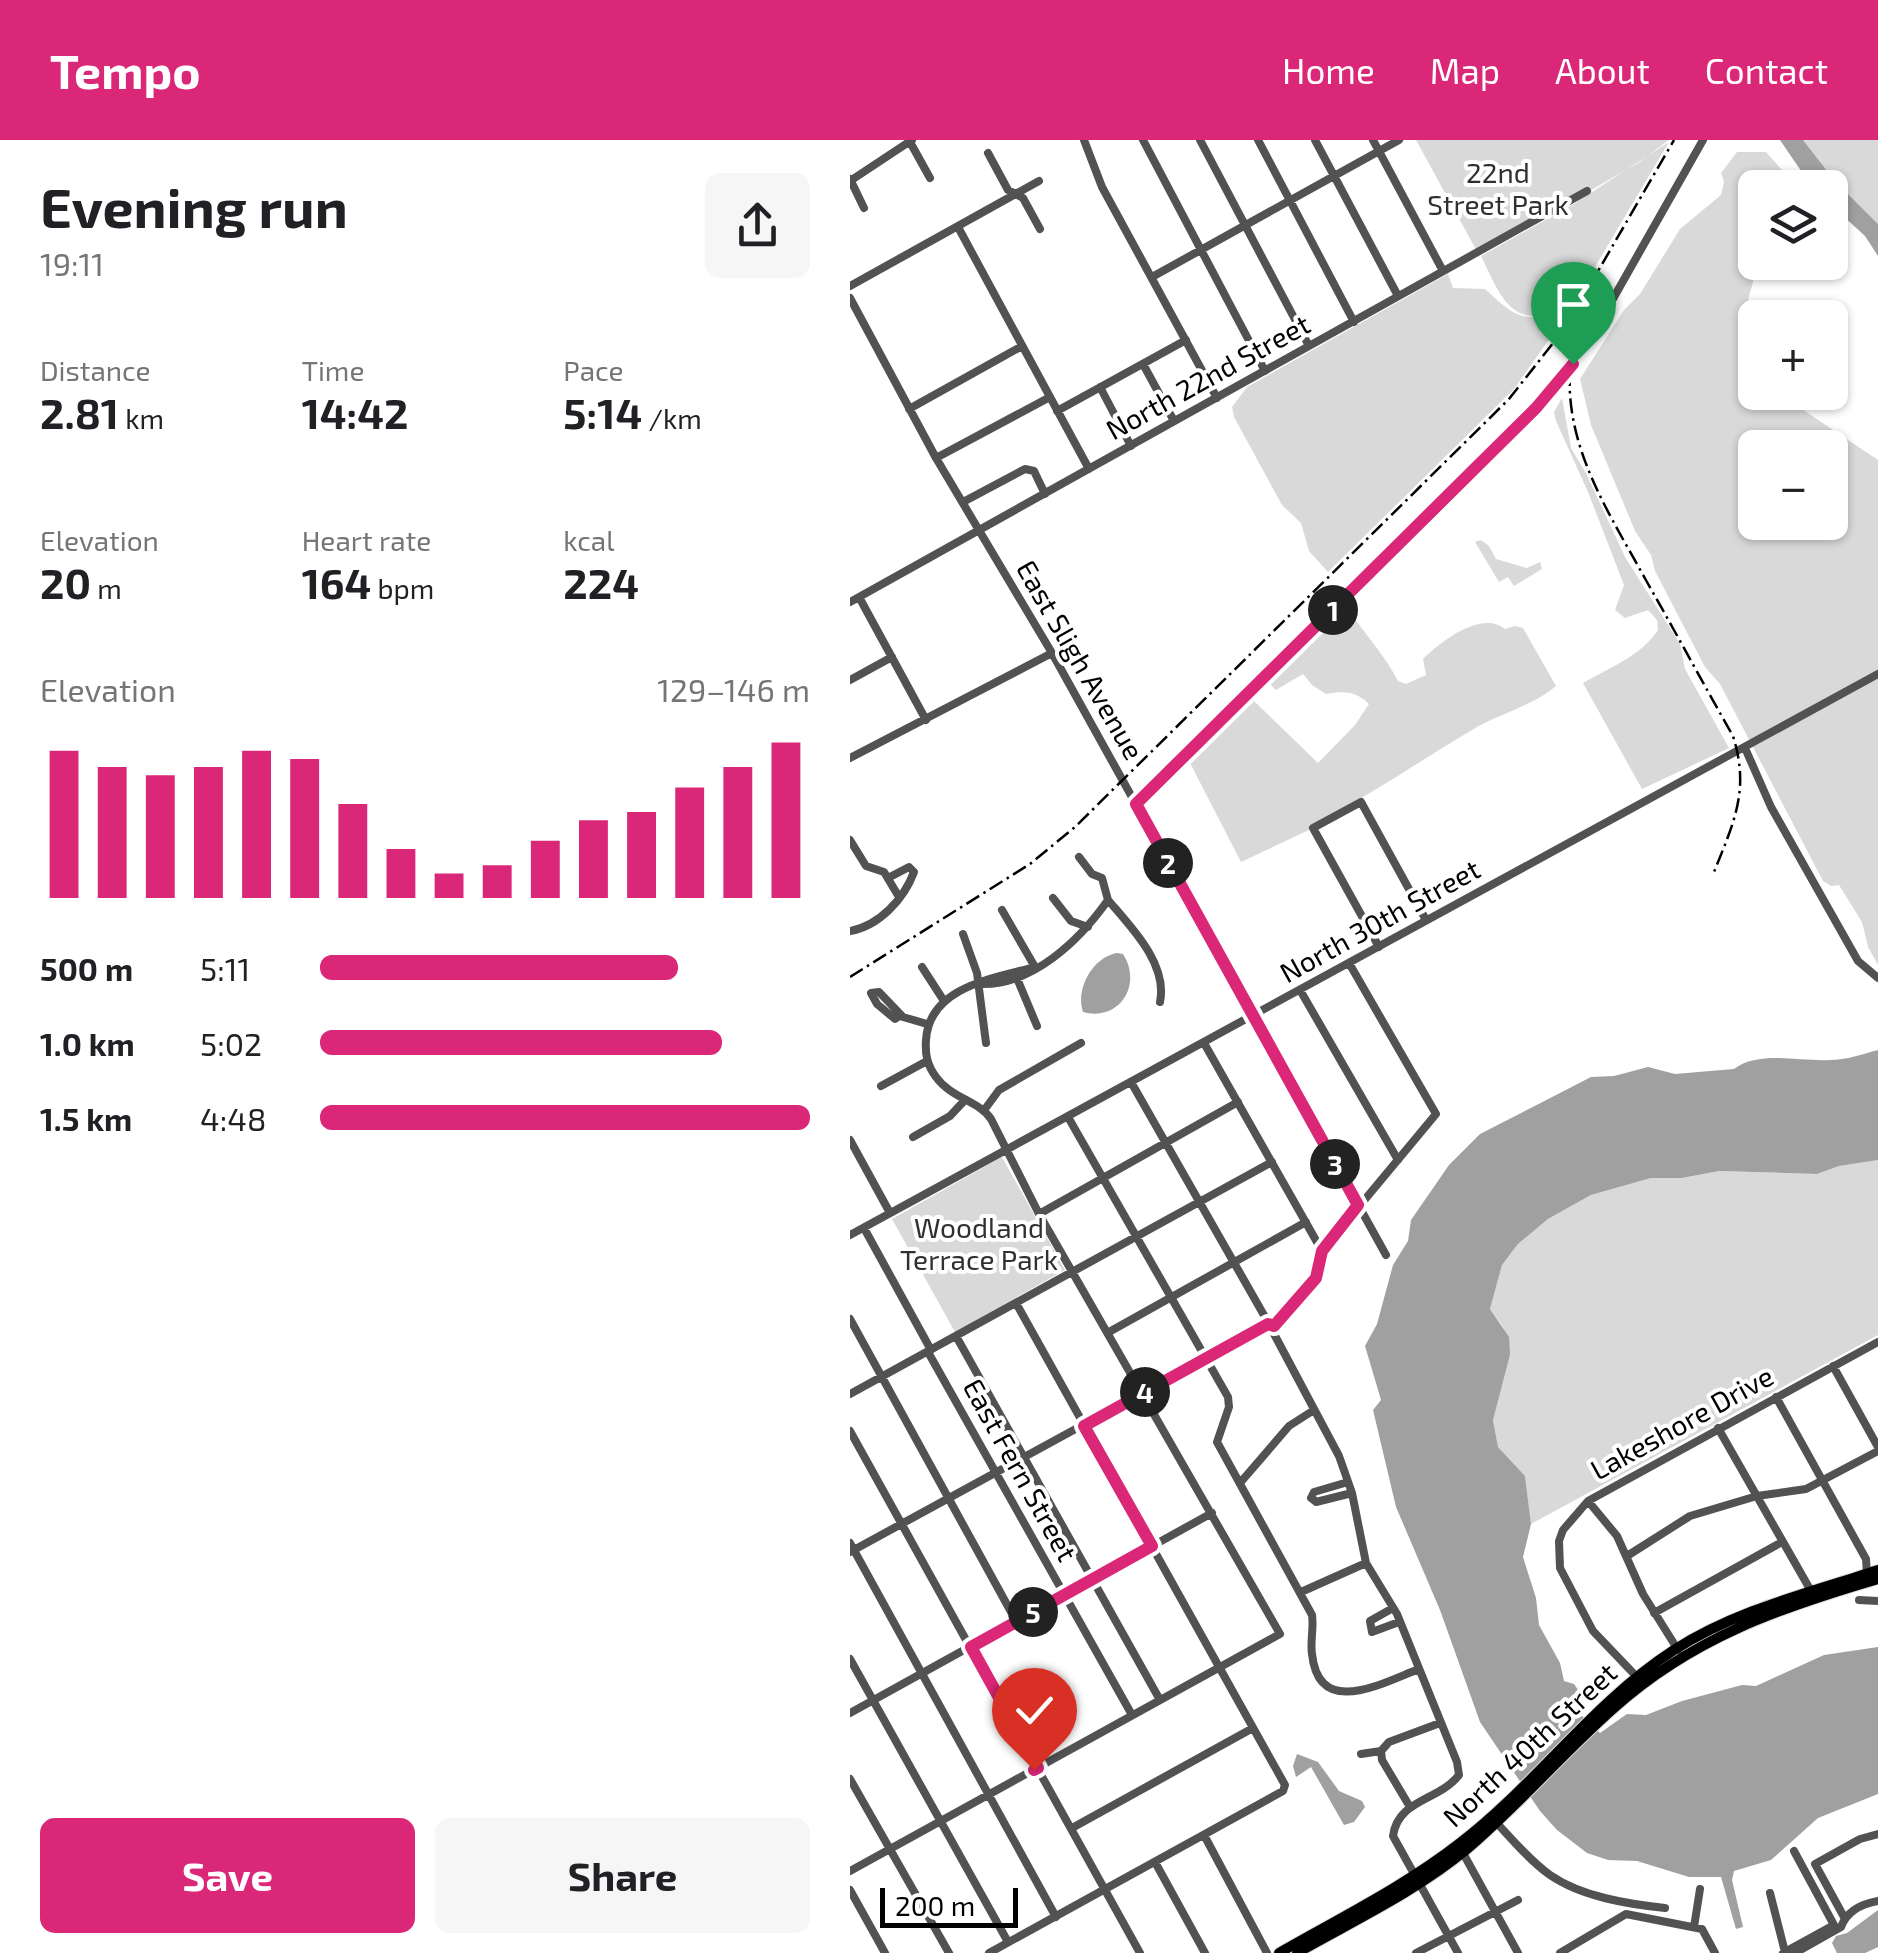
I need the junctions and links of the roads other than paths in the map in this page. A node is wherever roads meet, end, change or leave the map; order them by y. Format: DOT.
graph roads {
  1 [pos="1084,140"];
  2 [pos="1143,140"];
  3 [pos="1200,140"];
  4 [pos="1258,140"];
  5 [pos="1315,140"];
  6 [pos="1373,140"];
  7 [pos="1399,140"];
  8 [pos="1704,140"];
  9 [pos="911,141"];
  10 [pos="1378,151"];
  11 [pos="988,153"];
  12 [pos="1334,176"];
  13 [pos="930,178"];
  14 [pos="850,180"];
  15 [pos="1039,181"];
  16 [pos="1587,191"];
  17 [pos="1016,194"];
  18 [pos="1290,200"];
  19 [pos="864,208"];
  20 [pos="1245,225"];
  21 [pos="958,228"];
  22 [pos="1040,228"];
  23 [pos="1201,250"];
  24 [pos="1443,272"];
  25 [pos="1152,276"];
  26 [pos="850,286"];
  27 [pos="1398,296"];
  28 [pos="850,298"];
  29 [pos="1354,322"];
  30 [pos="1186,340"];
  31 [pos="1022,346"];
  32 [pos="1310,346"];
  33 [pos="1143,364"];
  34 [pos="1265,371"];
  35 [pos="1100,387"];
  36 [pos="1050,397"];
  37 [pos="1217,398"];
  38 [pos="910,408"];
  39 [pos="1057,410"];
  40 [pos="1174,421"];
  41 [pos="1131,446"];
  42 [pos="936,458"];
  43 [pos="1089,469"];
  44 [pos="1045,494"];
  45 [pos="963,502"];
  46 [pos="980,530"];
  47 [pos="854,600"];
  48 [pos="1052,652"];
  49 [pos="892,657"];
  50 [pos="1878,674"];
  51 [pos="850,680"];
  52 [pos="926,720"];
  53 [pos="1745,748"];
  54 [pos="850,758"];
  55 [pos="1156,786"];
  56 [pos="1128,790"];
  57 [pos="1136,804"];
  58 [pos="850,840"];
  59 [pos="1079,857"];
  60 [pos="888,878"];
  61 [pos="899,897"];
  62 [pos="1053,898"];
  63 [pos="1108,900"];
  64 [pos="1002,910"];
  65 [pos="1426,920"];
  66 [pos="1088,927"];
  67 [pos="850,931"];
  68 [pos="962,934"];
  69 [pos="1379,946"];
  70 [pos="1350,963"];
  71 [pos="922,967"];
  72 [pos="1035,967"];
  73 [pos="1016,976"];
  74 [pos="1878,978"];
  75 [pos="978,984"];
  76 [pos="1300,990"];
  77 [pos="879,992"];
  78 [pos="944,1001"];
  79 [pos="1160,1002"];
  80 [pos="1252,1016"];
  81 [pos="927,1024"];
  82 [pos="1038,1026"];
  83 [pos="986,1043"];
  84 [pos="1081,1043"];
  85 [pos="1204,1043"];
  86 [pos="927,1061"];
  87 [pos="1131,1082"];
  88 [pos="881,1086"];
  89 [pos="964,1101"];
  90 [pos="1238,1102"];
  91 [pos="985,1109"];
  92 [pos="1068,1117"];
  93 [pos="914,1137"];
  94 [pos="850,1140"];
  95 [pos="1165,1143"];
  96 [pos="1006,1150"];
  97 [pos="1398,1160"];
  98 [pos="1272,1162"];
  99 [pos="1102,1178"];
  100 [pos="1199,1203"];
  101 [pos="1358,1205"];
  102 [pos="890,1213"];
  103 [pos="1039,1214"];
  104 [pos="1306,1222"];
  105 [pos="864,1228"];
  106 [pos="850,1235"];
  107 [pos="1138,1236"];
  108 [pos="1322,1251"];
  109 [pos="1386,1256"];
  110 [pos="1233,1264"];
  111 [pos="1074,1271"];
  112 [pos="1171,1296"];
  113 [pos="1016,1303"];
  114 [pos="850,1319"];
  115 [pos="1271,1325"];
  116 [pos="1109,1332"];
  117 [pos="956,1336"];
  118 [pos="1878,1342"];
  119 [pos="929,1351"];
  120 [pos="1207,1358"];
  121 [pos="1833,1366"];
  122 [pos="881,1376"];
  123 [pos="1144,1393"];
  124 [pos="850,1394"];
  125 [pos="1776,1397"];
  126 [pos="1314,1410"];
  127 [pos="1084,1426"];
  128 [pos="1718,1428"];
  129 [pos="850,1431"];
  130 [pos="1878,1449"];
  131 [pos="1024,1458"];
  132 [pos="996,1474"];
  133 [pos="1823,1481"];
  134 [pos="1348,1482"];
  135 [pos="1240,1483"];
  136 [pos="1352,1492"];
  137 [pos="1757,1496"];
  138 [pos="949,1500"];
  139 [pos="1588,1501"];
  140 [pos="1212,1513"];
  141 [pos="902,1525"];
  142 [pos="1782,1542"];
  143 [pos="1152,1546"];
  144 [pos="851,1548"];
  145 [pos="1878,1552"];
  146 [pos="1627,1556"];
  147 [pos="1866,1559"];
  148 [pos="1366,1563"];
  149 [pos="1874,1575"];
  150 [pos="1092,1580"];
  151 [pos="1811,1590"];
  152 [pos="1301,1592"];
  153 [pos="1064,1595"];
  154 [pos="1860,1600"];
  155 [pos="1878,1601"];
  156 [pos="1393,1608"];
  157 [pos="1654,1614"];
  158 [pos="1016,1621"];
  159 [pos="1399,1622"];
  160 [pos="971,1647"];
  161 [pos="1679,1652"];
  162 [pos="850,1659"];
  163 [pos="1220,1668"];
  164 [pos="1419,1669"];
  165 [pos="923,1673"];
  166 [pos="1636,1676"];
  167 [pos="873,1700"];
  168 [pos="1160,1700"];
  169 [pos="850,1712"];
  170 [pos="1132,1715"];
  171 [pos="1592,1722"];
  172 [pos="1440,1723"];
  173 [pos="1253,1728"];
  174 [pos="1380,1752"];
  175 [pos="1361,1754"];
  176 [pos="1038,1768"];
  177 [pos="850,1779"];
  178 [pos="990,1795"];
  179 [pos="1410,1806"];
  180 [pos="1494,1820"];
  181 [pos="941,1822"];
  182 [pos="1072,1828"];
  183 [pos="1878,1834"];
  184 [pos="1204,1835"];
  185 [pos="890,1849"];
  186 [pos="1794,1851"];
  187 [pos="1463,1853"];
  188 [pos="1155,1862"];
  189 [pos="850,1871"];
  190 [pos="1417,1879"];
  191 [pos="1700,1888"];
  192 [pos="1106,1889"];
  193 [pos="850,1890"];
  194 [pos="1770,1893"];
  195 [pos="1518,1900"];
  196 [pos="1878,1901"];
  197 [pos="1665,1908"];
  198 [pos="1494,1911"];
  199 [pos="1056,1916"];
  200 [pos="1844,1917"];
  201 [pos="1694,1927"];
  202 [pos="1448,1936"];
  203 [pos="1008,1942"];
  204 [pos="1567,1951"];
  205 [pos="1299,1952"];
  206 [pos="1518,1952"];
  207 [pos="1784,1952"];
  208 [pos="885,1953"];
  209 [pos="949,1953"];
  210 [pos="988,1953"];
  211 [pos="1140,1953"];
  212 [pos="1205,1953"];
  213 [pos="1268,1953"];
  214 [pos="1279,1953"];
  215 [pos="1416,1953"];
  216 [pos="1458,1953"];
  217 [pos="1715,1953"];
  218 [pos="1795,1953"];
  1 -- 25 [label="street"];
  2 -- 23 [label="street"];
  3 -- 20 [label="street"];
  4 -- 18 [label="street"];
  5 -- 12 [label="street"];
  6 -- 10 [label="street"];
  7 -- 10 [label="street"];
  8 -- 55 [label="street"];
  9 -- 13 [label="street"];
  9 -- 14 [label="street"];
  10 -- 12 [label="street"];
  10 -- 24 [label="street"];
  11 -- 17 [label="street"];
  12 -- 18 [label="street"];
  12 -- 27 [label="street"];
  14 -- 19 [label="street"];
  15 -- 17 [label="street"];
  16 -- 24 [label="street, North 22nd Street"];
  17 -- 21 [label="street"];
  17 -- 22 [label="street"];
  18 -- 20 [label="street"];
  18 -- 29 [label="street"];
  20 -- 23 [label="street"];
  20 -- 32 [label="street"];
  21 -- 26 [label="street"];
  21 -- 31 [label="street"];
  23 -- 25 [label="street"];
  23 -- 34 [label="street"];
  24 -- 27 [label="street, North 22nd Street"];
  25 -- 30 [label="street"];
  27 -- 29 [label="street, North 22nd Street"];
  28 -- 38 [label="street, East Sligh Avenue"];
  29 -- 32 [label="street, North 22nd Street"];
  30 -- 33 [label="street"];
  30 -- 37 [label="street"];
  31 -- 36 [label="street"];
  31 -- 38 [label="street"];
  32 -- 34 [label="street, North 22nd Street"];
  33 -- 35 [label="street"];
  33 -- 40 [label="street"];
  34 -- 37 [label="street, North 22nd Street"];
  35 -- 39 [label="street"];
  35 -- 41 [label="street"];
  36 -- 39 [label="street"];
  36 -- 42 [label="street"];
  37 -- 40 [label="street, North 22nd Street"];
  38 -- 42 [label="street, East Sligh Avenue"];
  39 -- 43 [label="street"];
  40 -- 41 [label="street, North 22nd Street"];
  41 -- 43 [label="street, North 22nd Street"];
  42 -- 45 [label="street, East Sligh Avenue"];
  43 -- 44 [label="street, North 22nd Street"];
  44 -- 45 [label="street"];
  44 -- 46 [label="street, North 22nd Street"];
  45 -- 46 [label="street, East Sligh Avenue"];
  46 -- 47 [label="street, North 22nd Street"];
  46 -- 48 [label="street, East Sligh Avenue"];
  47 -- 49 [label="street"];
  48 -- 52 [label="street"];
  48 -- 56 [label="street, East Sligh Avenue"];
  49 -- 51 [label="street"];
  49 -- 52 [label="street"];
  50 -- 53 [label="street, North 30th Street"];
  52 -- 54 [label="street"];
  53 -- 65 [label="street, North 30th Street"];
  53 -- 74 [label="street"];
  55 -- 56 [label="street"];
  55 -- 57 [label="street"];
  56 -- 57 [label="street, East Sligh Avenue"];
  57 -- 80 [label="street, East Sligh Avenue"];
  58 -- 60 [label="street"];
  59 -- 63 [label="street"];
  60 -- 61 [label="street"];
  60 -- 61 [label="street"];
  61 -- 67 [label="street"];
  62 -- 66 [label="street"];
  63 -- 66 [label="street"];
  63 -- 79 [label="street"];
  64 -- 72 [label="street"];
  65 -- 69 [label="street, North 30th Street"];
  65 -- 69 [label="street"];
  66 -- 72 [label="street"];
  68 -- 75 [label="street"];
  69 -- 70 [label="street, North 30th Street"];
  70 -- 76 [label="street, North 30th Street"];
  70 -- 97 [label="street"];
  71 -- 78 [label="street"];
  72 -- 73 [label="street"];
  73 -- 75 [label="street"];
  73 -- 82 [label="street"];
  75 -- 78 [label="street"];
  75 -- 83 [label="street"];
  76 -- 80 [label="street, North 30th Street"];
  76 -- 97 [label="street"];
  77 -- 81 [label="street"];
  78 -- 81 [label="street"];
  80 -- 85 [label="street, North 30th Street"];
  80 -- 101 [label="street, East Sligh Avenue"];
  81 -- 86 [label="street"];
  84 -- 91 [label="street"];
  85 -- 87 [label="street, North 30th Street"];
  85 -- 90 [label="street"];
  86 -- 88 [label="street"];
  86 -- 89 [label="street"];
  87 -- 92 [label="street, North 30th Street"];
  87 -- 95 [label="street"];
  89 -- 91 [label="street"];
  89 -- 93 [label="street"];
  90 -- 95 [label="street"];
  90 -- 98 [label="street"];
  91 -- 96 [label="street"];
  92 -- 96 [label="street, North 30th Street"];
  92 -- 99 [label="street"];
  94 -- 102 [label="street"];
  95 -- 99 [label="street"];
  95 -- 100 [label="street"];
  96 -- 102 [label="street, North 30th Street"];
  96 -- 103 [label="street"];
  97 -- 101 [label="street"];
  98 -- 100 [label="street"];
  98 -- 104 [label="street"];
  99 -- 103 [label="street"];
  99 -- 107 [label="street"];
  100 -- 107 [label="street"];
  100 -- 110 [label="street"];
  101 -- 108 [label="street"];
  101 -- 109 [label="street, East Sligh Avenue"];
  102 -- 105 [label="street, North 30th Street"];
  103 -- 111 [label="street"];
  104 -- 108 [label="street"];
  104 -- 110 [label="street"];
  105 -- 106 [label="street, North 30th Street"];
  105 -- 119 [label="street, East Fern Street"];
  107 -- 111 [label="street"];
  107 -- 112 [label="street"];
  108 -- 115 [label="street"];
  110 -- 112 [label="street"];
  110 -- 115 [label="street"];
  111 -- 113 [label="street"];
  111 -- 116 [label="street"];
  112 -- 116 [label="street"];
  112 -- 120 [label="street"];
  113 -- 117 [label="street"];
  113 -- 127 [label="street"];
  114 -- 122 [label="street"];
  115 -- 120 [label="street"];
  115 -- 126 [label="street"];
  116 -- 123 [label="street"];
  117 -- 119 [label="street"];
  117 -- 131 [label="street"];
  118 -- 121 [label="street, Lakeshore Drive"];
  119 -- 122 [label="street"];
  119 -- 132 [label="street, East Fern Street"];
  120 -- 123 [label="street"];
  120 -- 135 [label="street"];
  121 -- 125 [label="street, Lakeshore Drive"];
  121 -- 130 [label="street"];
  122 -- 124 [label="street"];
  122 -- 138 [label="street"];
  123 -- 127 [label="street"];
  123 -- 140 [label="street"];
  125 -- 128 [label="street, Lakeshore Drive"];
  125 -- 133 [label="street"];
  126 -- 134 [label="street"];
  126 -- 135 [label="street"];
  127 -- 131 [label="street"];
  127 -- 143 [label="street"];
  128 -- 137 [label="street"];
  128 -- 139 [label="street, Lakeshore Drive"];
  129 -- 141 [label="street"];
  130 -- 133 [label="street"];
  131 -- 132 [label="street"];
  131 -- 150 [label="street"];
  132 -- 138 [label="street"];
  132 -- 153 [label="street, East Fern Street"];
  133 -- 137 [label="street"];
  133 -- 147 [label="street"];
  134 -- 136 [label="street"];
  134 -- 136 [label="street"];
  135 -- 152 [label="street"];
  136 -- 148 [label="street"];
  137 -- 142 [label="street"];
  137 -- 146 [label="street"];
  138 -- 141 [label="street"];
  138 -- 158 [label="street"];
  139 -- 146 [label="street"];
  139 -- 166 [label="street, Lakeshore Drive"];
  140 -- 143 [label="street"];
  140 -- 163 [label="street"];
  141 -- 144 [label="street"];
  141 -- 160 [label="street"];
  142 -- 151 [label="street"];
  142 -- 157 [label="street"];
  143 -- 150 [label="street"];
  143 -- 163 [label="street"];
  144 -- 165 [label="street"];
  145 -- 147 [label="street"];
  146 -- 157 [label="street"];
  147 -- 149 [label="street"];
  148 -- 152 [label="street"];
  148 -- 156 [label="street"];
  149 -- 151 [label="main road, North 40th Street"];
  149 -- 161 [label="main road, North 40th Street"];
  150 -- 153 [label="street"];
  150 -- 168 [label="street"];
  151 -- 161 [label="main road, North 40th Street"];
  152 -- 164 [label="street"];
  153 -- 158 [label="street"];
  153 -- 170 [label="street, East Fern Street"];
  154 -- 155 [label="street"];
  156 -- 159 [label="street"];
  156 -- 159 [label="street"];
  157 -- 161 [label="street"];
  158 -- 160 [label="street"];
  159 -- 164 [label="street"];
  160 -- 165 [label="street"];
  160 -- 176 [label="street"];
  161 -- 166 [label="main road, North 40th Street"];
  161 -- 171 [label="main road, North 40th Street"];
  162 -- 167 [label="street"];
  163 -- 168 [label="street"];
  163 -- 173 [label="street"];
  164 -- 172 [label="street"];
  165 -- 167 [label="street"];
  165 -- 178 [label="street"];
  166 -- 171 [label="main road, North 40th Street"];
  167 -- 169 [label="street"];
  167 -- 181 [label="street"];
  168 -- 170 [label="street"];
  170 -- 176 [label="street"];
  171 -- 180 [label="main road, North 40th Street"];
  172 -- 174 [label="street"];
  172 -- 179 [label="street"];
  173 -- 182 [label="street"];
  173 -- 184 [label="street"];
  174 -- 175 [label="street"];
  174 -- 179 [label="street"];
  176 -- 178 [label="street"];
  176 -- 182 [label="street"];
  177 -- 185 [label="street"];
  178 -- 181 [label="street"];
  178 -- 199 [label="street"];
  179 -- 190 [label="street"];
  180 -- 187 [label="main road, North 40th Street"];
  180 -- 190 [label="main road, North 40th Street"];
  180 -- 197 [label="street"];
  181 -- 185 [label="street"];
  181 -- 203 [label="street"];
  182 -- 192 [label="street"];
  183 -- 200 [label="street"];
  184 -- 188 [label="street"];
  184 -- 213 [label="street"];
  185 -- 189 [label="street"];
  185 -- 209 [label="street"];
  186 -- 207 [label="street"];
  187 -- 190 [label="main road, North 40th Street"];
  187 -- 198 [label="street"];
  188 -- 192 [label="street"];
  188 -- 212 [label="street"];
  190 -- 202 [label="street"];
  190 -- 205 [label="main road, North 40th Street"];
  190 -- 214 [label="main road, North 40th Street"];
  191 -- 201 [label="street"];
  192 -- 199 [label="street"];
  192 -- 211 [label="street"];
  193 -- 208 [label="street"];
  194 -- 207 [label="street"];
  195 -- 198 [label="street"];
  196 -- 200 [label="street"];
  198 -- 202 [label="street"];
  198 -- 206 [label="street"];
  199 -- 203 [label="street"];
  200 -- 218 [label="street"];
  201 -- 204 [label="street"];
  201 -- 217 [label="street"];
  202 -- 215 [label="street"];
  202 -- 216 [label="street"];
  203 -- 210 [label="street"];
}
